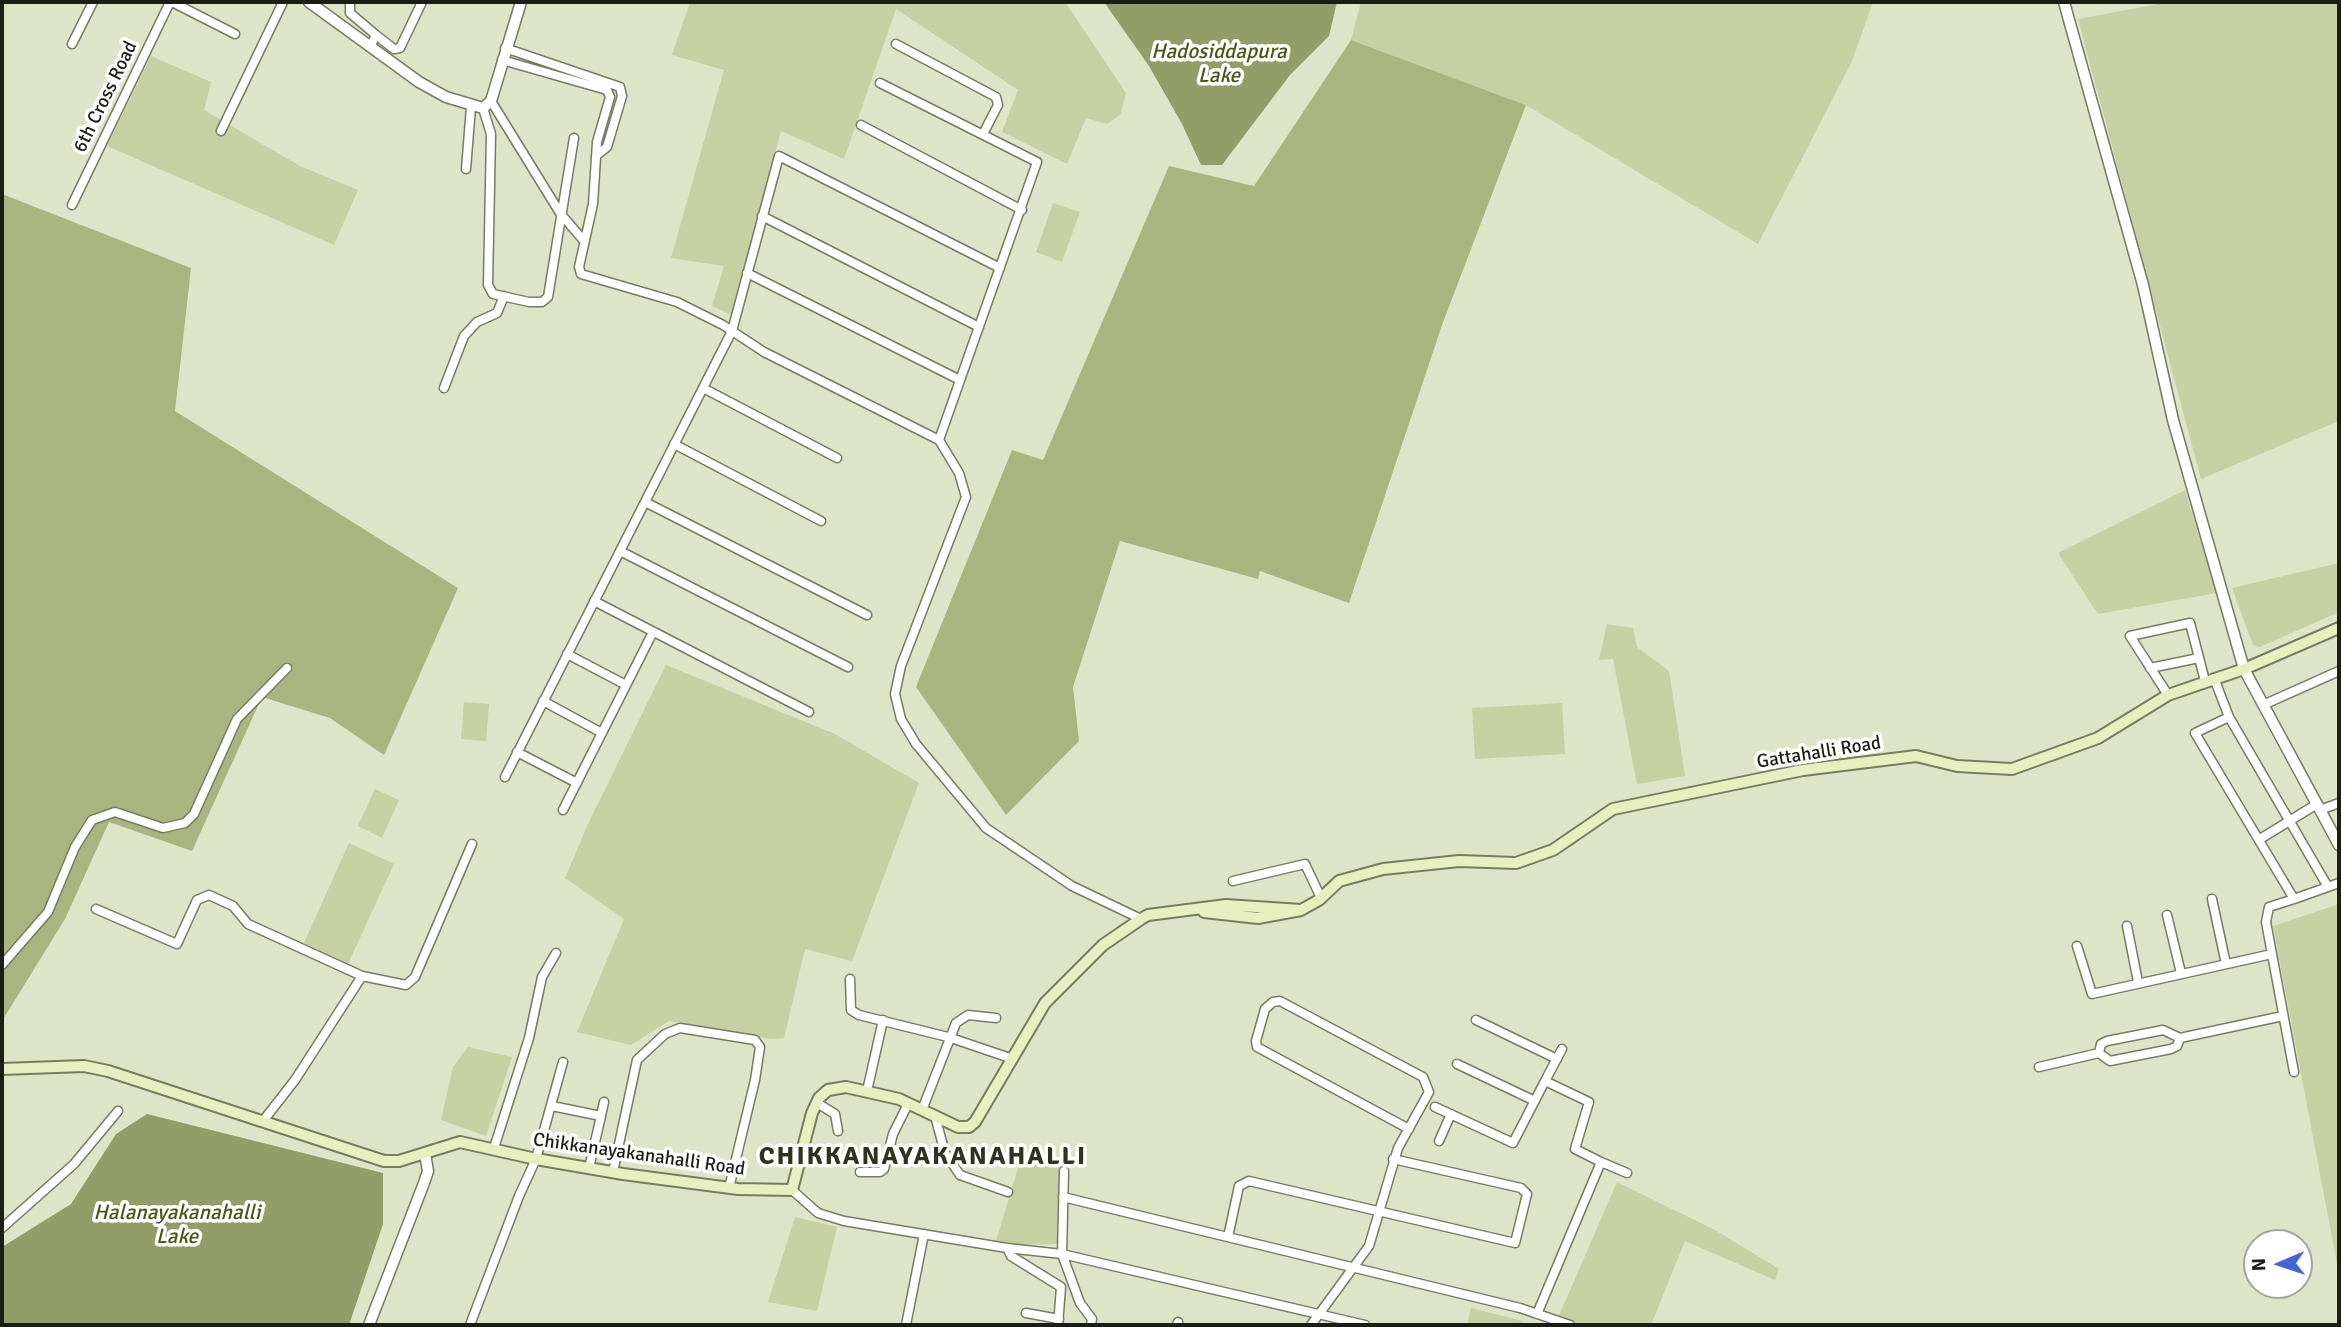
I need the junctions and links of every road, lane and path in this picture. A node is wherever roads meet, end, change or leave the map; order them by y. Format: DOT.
graph roads {
  1 [pos="93,2"];
  2 [pos="171,2"];
  3 [pos="283,2"];
  4 [pos="309,2"];
  5 [pos="350,2"];
  6 [pos="422,2"];
  7 [pos="521,2"];
  8 [pos="2064,2"];
  9 [pos="235,34"];
  10 [pos="376,35"];
  11 [pos="72,44"];
  12 [pos="896,44"];
  13 [pos="370,47"];
  14 [pos="505,48"];
  15 [pos="502,60"];
  16 [pos="880,83"];
  17 [pos="487,104"];
  18 [pos="471,107"];
  19 [pos="861,125"];
  20 [pos="221,131"];
  21 [pos="984,134"];
  22 [pos="574,138"];
  23 [pos="597,155"];
  24 [pos="466,169"];
  25 [pos="72,205"];
  26 [pos="1022,209"];
  27 [pos="560,213"];
  28 [pos="762,216"];
  29 [pos="584,241"];
  30 [pos="1000,268"];
  31 [pos="747,273"];
  32 [pos="504,296"];
  33 [pos="979,327"];
  34 [pos="732,331"];
  35 [pos="960,380"];
  36 [pos="444,388"];
  37 [pos="703,388"];
  38 [pos="939,440"];
  39 [pos="674,444"];
  40 [pos="837,458"];
  41 [pos="645,502"];
  42 [pos="821,521"];
  43 [pos="620,551"];
  44 [pos="594,601"];
  45 [pos="867,615"];
  46 [pos="2339,628"];
  47 [pos="653,632"];
  48 [pos="567,654"];
  49 [pos="2199,658"];
  50 [pos="848,667"];
  51 [pos="287,668"];
  52 [pos="2150,668"];
  53 [pos="2244,669"];
  54 [pos="2339,671"];
  55 [pos="2209,680"];
  56 [pos="626,685"];
  57 [pos="2168,695"];
  58 [pos="543,701"];
  59 [pos="2263,705"];
  60 [pos="809,712"];
  61 [pos="2229,717"];
  62 [pos="602,733"];
  63 [pos="517,752"];
  64 [pos="505,777"];
  65 [pos="577,783"];
  66 [pos="2339,803"];
  67 [pos="2319,807"];
  68 [pos="563,810"];
  69 [pos="2290,820"];
  70 [pos="2260,839"];
  71 [pos="472,844"];
  72 [pos="2339,844"];
  73 [pos="1233,881"];
  74 [pos="2339,883"];
  75 [pos="2328,887"];
  76 [pos="1321,898"];
  77 [pos="2294,899"];
  78 [pos="2212,900"];
  79 [pos="96,909"];
  80 [pos="2167,915"];
  81 [pos="1141,919"];
  82 [pos="2127,926"];
  83 [pos="2077,946"];
  84 [pos="556,953"];
  85 [pos="2272,954"];
  86 [pos="2226,964"];
  87 [pos="2,965"];
  88 [pos="2181,973"];
  89 [pos="362,976"];
  90 [pos="850,979"];
  91 [pos="2138,982"];
  92 [pos="2283,1016"];
  93 [pos="996,1018"];
  94 [pos="883,1020"];
  95 [pos="1476,1020"];
  96 [pos="948,1037"];
  97 [pos="2180,1038"];
  98 [pos="1562,1049"];
  99 [pos="2099,1053"];
  100 [pos="1013,1059"];
  101 [pos="1556,1059"];
  102 [pos="563,1062"];
  103 [pos="1457,1064"];
  104 [pos="2039,1067"];
  105 [pos="2,1069"];
  106 [pos="2294,1072"];
  107 [pos="1545,1081"];
  108 [pos="867,1091"];
  109 [pos="1535,1101"];
  110 [pos="604,1102"];
  111 [pos="817,1103"];
  112 [pos="908,1104"];
  113 [pos="552,1106"];
  114 [pos="1435,1107"];
  115 [pos="922,1110"];
  116 [pos="118,1111"];
  117 [pos="1451,1114"];
  118 [pos="601,1116"];
  119 [pos="935,1116"];
  120 [pos="263,1121"];
  121 [pos="1409,1129"];
  122 [pos="838,1131"];
  123 [pos="1439,1141"];
  124 [pos="494,1148"];
  125 [pos="425,1154"];
  126 [pos="536,1159"];
  127 [pos="1394,1159"];
  128 [pos="1601,1162"];
  129 [pos="589,1168"];
  130 [pos="1064,1171"];
  131 [pos="613,1172"];
  132 [pos="860,1172"];
  133 [pos="1627,1173"];
  134 [pos="729,1188"];
  135 [pos="792,1190"];
  136 [pos="1007,1192"];
  137 [pos="1063,1197"];
  138 [pos="1379,1214"];
  139 [pos="2,1228"];
  140 [pos="924,1234"];
  141 [pos="1228,1237"];
  142 [pos="1007,1248"];
  143 [pos="1062,1254"];
  144 [pos="1354,1267"];
  145 [pos="1026,1313"];
  146 [pos="1320,1314"];
  147 [pos="1536,1314"];
  148 [pos="1059,1322"];
  149 [pos="369,1325"];
  150 [pos="470,1325"];
  151 [pos="906,1325"];
  152 [pos="1091,1325"];
  153 [pos="1311,1325"];
  154 [pos="1365,1325"];
  155 [pos="1570,1325"];
  1 -- 11 [label="street"];
  2 -- 9 [label="street"];
  2 -- 25 [label="street, 6th Cross Road"];
  3 -- 20 [label="street"];
  4 -- 13 [label="street"];
  5 -- 10 [label="street"];
  6 -- 10 [label="street"];
  7 -- 14 [label="street"];
  8 -- 53 [label="street"];
  10 -- 13 [label="street"];
  12 -- 21 [label="street"];
  13 -- 18 [label="street"];
  14 -- 15 [label="street"];
  14 -- 23 [label="street"];
  15 -- 17 [label="street"];
  15 -- 23 [label="street"];
  16 -- 21 [label="street"];
  17 -- 18 [label="street"];
  17 -- 27 [label="street"];
  17 -- 32 [label="street"];
  18 -- 24 [label="street"];
  19 -- 26 [label="street"];
  21 -- 26 [label="street"];
  22 -- 27 [label="street"];
  23 -- 29 [label="street"];
  26 -- 30 [label="street"];
  27 -- 29 [label="street"];
  27 -- 32 [label="street"];
  28 -- 30 [label="street"];
  28 -- 31 [label="street"];
  28 -- 33 [label="street"];
  29 -- 34 [label="street"];
  30 -- 33 [label="street"];
  31 -- 34 [label="street"];
  31 -- 35 [label="street"];
  32 -- 36 [label="street"];
  33 -- 35 [label="street"];
  34 -- 37 [label="street"];
  34 -- 38 [label="street"];
  35 -- 38 [label="street"];
  37 -- 39 [label="street"];
  37 -- 40 [label="street"];
  38 -- 81 [label="street"];
  39 -- 41 [label="street"];
  39 -- 42 [label="street"];
  41 -- 43 [label="street"];
  41 -- 45 [label="street"];
  43 -- 44 [label="street"];
  43 -- 50 [label="street"];
  44 -- 47 [label="street"];
  44 -- 48 [label="street"];
  46 -- 53 [label="main road, Gattahalli Road"];
  47 -- 56 [label="street"];
  47 -- 60 [label="street"];
  48 -- 56 [label="street"];
  48 -- 58 [label="street"];
  49 -- 52 [label="street"];
  49 -- 52 [label="street"];
  49 -- 55 [label="street"];
  51 -- 87 [label="street"];
  52 -- 57 [label="street"];
  53 -- 55 [label="main road, Gattahalli Road"];
  53 -- 59 [label="street"];
  54 -- 59 [label="street"];
  55 -- 57 [label="main road, Gattahalli Road"];
  55 -- 61 [label="street"];
  56 -- 62 [label="street"];
  57 -- 76 [label="main road, Gattahalli Road"];
  58 -- 62 [label="street"];
  58 -- 63 [label="street"];
  59 -- 67 [label="street"];
  61 -- 69 [label="street"];
  61 -- 70 [label="street"];
  62 -- 65 [label="street"];
  63 -- 64 [label="street"];
  63 -- 65 [label="street"];
  65 -- 68 [label="street"];
  66 -- 67 [label="street"];
  67 -- 69 [label="street"];
  67 -- 72 [label="street"];
  69 -- 70 [label="street"];
  69 -- 75 [label="street"];
  70 -- 77 [label="street"];
  71 -- 89 [label="street"];
  73 -- 76 [label="street"];
  74 -- 75 [label="street"];
  75 -- 77 [label="street"];
  76 -- 81 [label="main road, Gattahalli Road"];
  77 -- 85 [label="street"];
  78 -- 86 [label="street"];
  79 -- 89 [label="street"];
  80 -- 88 [label="street"];
  81 -- 100 [label="main road"];
  82 -- 91 [label="street"];
  83 -- 91 [label="street"];
  84 -- 124 [label="street"];
  85 -- 86 [label="street"];
  85 -- 92 [label="street"];
  86 -- 88 [label="street"];
  88 -- 91 [label="street"];
  89 -- 120 [label="street"];
  90 -- 94 [label="street"];
  92 -- 97 [label="street"];
  92 -- 106 [label="street"];
  93 -- 96 [label="street"];
  94 -- 96 [label="street"];
  94 -- 108 [label="street"];
  95 -- 101 [label="street"];
  96 -- 100 [label="street"];
  96 -- 115 [label="street"];
  97 -- 99 [label="street"];
  97 -- 99 [label="street"];
  98 -- 101 [label="street"];
  99 -- 104 [label="street"];
  100 -- 119 [label="main road"];
  101 -- 107 [label="street"];
  102 -- 113 [label="street"];
  103 -- 109 [label="street"];
  105 -- 120 [label="main road, Chikkanayakanahalli Road"];
  107 -- 109 [label="street"];
  107 -- 128 [label="street"];
  108 -- 111 [label="main road"];
  108 -- 112 [label="main road"];
  109 -- 117 [label="street"];
  110 -- 118 [label="street"];
  111 -- 122 [label="street"];
  111 -- 135 [label="main road"];
  112 -- 115 [label="main road"];
  112 -- 132 [label="street"];
  113 -- 118 [label="street"];
  113 -- 126 [label="street"];
  114 -- 117 [label="street"];
  115 -- 119 [label="main road"];
  116 -- 139 [label="street"];
  117 -- 123 [label="street"];
  118 -- 129 [label="street"];
  119 -- 136 [label="street"];
  120 -- 125 [label="main road, Chikkanayakanahalli Road"];
  121 -- 121 [label="street"];
  121 -- 127 [label="street"];
  124 -- 125 [label="main road, Chikkanayakanahalli Road"];
  124 -- 126 [label="main road, Chikkanayakanahalli Road"];
  125 -- 149 [label="street"];
  126 -- 129 [label="main road, Chikkanayakanahalli Road"];
  126 -- 150 [label="street"];
  127 -- 138 [label="street"];
  127 -- 138 [label="street"];
  128 -- 133 [label="street"];
  128 -- 147 [label="street"];
  129 -- 131 [label="main road, Chikkanayakanahalli Road"];
  130 -- 137 [label="street"];
  131 -- 134 [label="main road, Chikkanayakanahalli Road"];
  131 -- 134 [label="street"];
  134 -- 135 [label="main road, Chikkanayakanahalli Road"];
  135 -- 140 [label="street"];
  137 -- 141 [label="street"];
  137 -- 143 [label="street"];
  138 -- 141 [label="street"];
  138 -- 144 [label="street"];
  140 -- 142 [label="street"];
  140 -- 151 [label="street"];
  141 -- 144 [label="street"];
  142 -- 143 [label="street"];
  142 -- 148 [label="street"];
  143 -- 146 [label="street"];
  143 -- 152 [label="street"];
  144 -- 146 [label="street"];
  144 -- 147 [label="street"];
  145 -- 148 [label="street"];
  146 -- 153 [label="street"];
  146 -- 154 [label="street"];
  147 -- 155 [label="street"];
}
